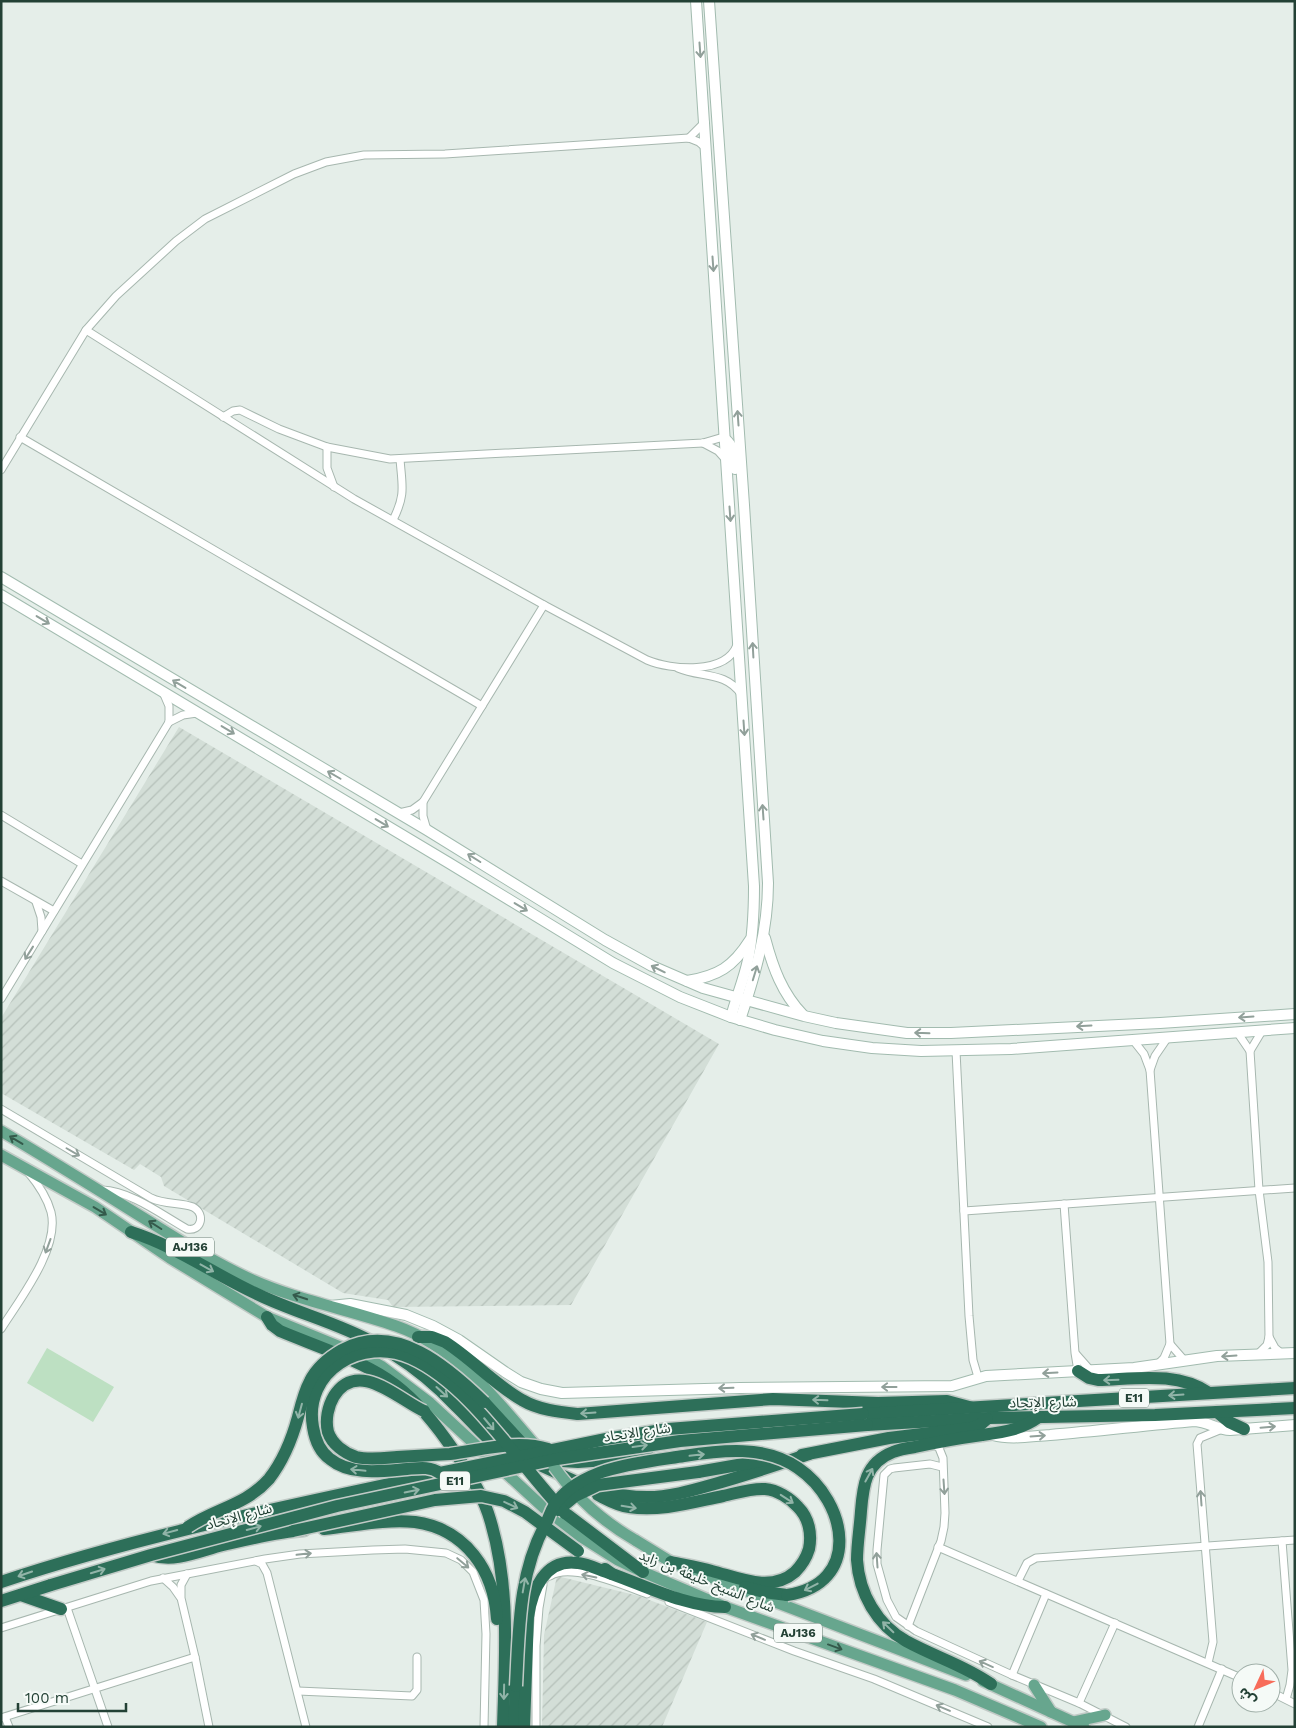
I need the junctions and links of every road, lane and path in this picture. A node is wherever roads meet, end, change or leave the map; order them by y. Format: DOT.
graph roads {
  1 [pos="696,1"];
  2 [pos="708,1"];
  3 [pos="705,122"];
  4 [pos="689,138"];
  5 [pos="707,149"];
  6 [pos="708,192"];
  7 [pos="726,248"];
  8 [pos="86,330"];
  9 [pos="223,417"];
  10 [pos="20,437"];
  11 [pos="725,439"];
  12 [pos="703,443"];
  13 [pos="327,447"];
  14 [pos="400,459"];
  15 [pos="726,460"];
  16 [pos="1,470"];
  17 [pos="334,487"];
  18 [pos="744,505"];
  19 [pos="392,520"];
  20 [pos="1,577"];
  21 [pos="1,595"];
  22 [pos="544,605"];
  23 [pos="738,642"];
  24 [pos="675,667"];
  25 [pos="162,691"];
  26 [pos="742,694"];
  27 [pos="482,706"];
  28 [pos="199,713"];
  29 [pos="169,722"];
  30 [pos="303,775"];
  31 [pos="423,802"];
  32 [pos="383,804"];
  33 [pos="399,813"];
  34 [pos="1,815"];
  35 [pos="428,830"];
  36 [pos="82,864"];
  37 [pos="1,882"];
  38 [pos="36,902"];
  39 [pos="54,911"];
  40 [pos="42,932"];
  41 [pos="764,936"];
  42 [pos="752,937"];
  43 [pos="686,981"];
  44 [pos="1,999"];
  45 [pos="742,999"];
  46 [pos="1295,1014"];
  47 [pos="804,1016"];
  48 [pos="736,1018"];
  49 [pos="1295,1028"];
  50 [pos="1262,1031"];
  51 [pos="1238,1032"];
  52 [pos="1168,1037"];
  53 [pos="1133,1040"];
  54 [pos="956,1051"];
  55 [pos="1250,1051"];
  56 [pos="1150,1070"];
  57 [pos="1,1109"];
  58 [pos="1,1131"];
  59 [pos="1,1155"];
  60 [pos="26,1170"];
  61 [pos="1295,1188"];
  62 [pos="99,1190"];
  63 [pos="1259,1190"];
  64 [pos="1159,1198"];
  65 [pos="1064,1204"];
  66 [pos="964,1211"];
  67 [pos="131,1232"];
  68 [pos="327,1306"];
  69 [pos="267,1316"];
  70 [pos="1,1329"];
  71 [pos="418,1336"];
  72 [pos="1270,1337"];
  73 [pos="1170,1344"];
  74 [pos="1281,1353"];
  75 [pos="1295,1353"];
  76 [pos="1075,1354"];
  77 [pos="1258,1354"];
  78 [pos="1184,1360"];
  79 [pos="1156,1365"];
  80 [pos="1084,1371"];
  81 [pos="978,1377"];
  82 [pos="1295,1388"];
  83 [pos="1209,1393"];
  84 [pos="973,1408"];
  85 [pos="1295,1408"];
  86 [pos="424,1411"];
  87 [pos="1217,1412"];
  88 [pos="1039,1417"];
  89 [pos="988,1418"];
  90 [pos="865,1419"];
  91 [pos="1295,1425"];
  92 [pos="1222,1429"];
  93 [pos="1244,1429"];
  94 [pos="989,1434"];
  95 [pos="931,1443"];
  96 [pos="809,1454"];
  97 [pos="675,1458"];
  98 [pos="555,1459"];
  99 [pos="942,1467"];
  100 [pos="440,1473"];
  101 [pos="586,1486"];
  102 [pos="549,1518"];
  103 [pos="188,1528"];
  104 [pos="293,1531"];
  105 [pos="1295,1540"];
  106 [pos="1282,1541"];
  107 [pos="1205,1546"];
  108 [pos="938,1547"];
  109 [pos="151,1555"];
  110 [pos="277,1557"];
  111 [pos="256,1561"];
  112 [pos="671,1562"];
  113 [pos="642,1572"];
  114 [pos="267,1573"];
  115 [pos="187,1574"];
  116 [pos="612,1574"];
  117 [pos="163,1578"];
  118 [pos="716,1580"];
  119 [pos="1018,1581"];
  120 [pos="1,1582"];
  121 [pos="1046,1594"];
  122 [pos="21,1595"];
  123 [pos="181,1598"];
  124 [pos="1,1601"];
  125 [pos="725,1607"];
  126 [pos="64,1609"];
  127 [pos="1115,1623"];
  128 [pos="908,1626"];
  129 [pos="1,1628"];
  130 [pos="195,1657"];
  131 [pos="417,1657"];
  132 [pos="1208,1663"];
  133 [pos="1222,1669"];
  134 [pos="504,1673"];
  135 [pos="1231,1673"];
  136 [pos="1012,1675"];
  137 [pos="991,1684"];
  138 [pos="526,1685"];
  139 [pos="1034,1685"];
  140 [pos="95,1688"];
  141 [pos="298,1691"];
  142 [pos="1281,1697"];
  143 [pos="1286,1699"];
  144 [pos="1079,1703"];
  145 [pos="1295,1704"];
  146 [pos="503,1711"];
  147 [pos="1051,1712"];
  148 [pos="1104,1715"];
  149 [pos="3,1717"];
  150 [pos="1078,1725"];
  151 [pos="8,1727"];
  152 [pos="108,1727"];
  153 [pos="208,1727"];
  154 [pos="306,1727"];
  155 [pos="484,1727"];
  156 [pos="498,1727"];
  157 [pos="503,1727"];
  158 [pos="514,1727"];
  159 [pos="524,1727"];
  160 [pos="536,1727"];
  161 [pos="988,1727"];
  162 [pos="1041,1727"];
  163 [pos="1126,1727"];
  164 [pos="1198,1727"];
  1 -- 3 [label="main road, one-way"];
  2 -- 7 [label="main road"];
  3 -- 4 [label="street"];
  3 -- 5 [label="main road"];
  4 -- 5 [label="street"];
  4 -- 8 [label="street"];
  5 -- 6 [label="main road"];
  6 -- 7 [label="main road"];
  6 -- 11 [label="main road, one-way"];
  18 -- 7 [label="main road, one-way"];
  8 -- 9 [label="street"];
  8 -- 10 [label="street"];
  9 -- 13 [label="street"];
  9 -- 17 [label="street"];
  10 -- 16 [label="street"];
  10 -- 27 [label="street"];
  11 -- 12 [label="street"];
  11 -- 15 [label="main road"];
  11 -- 18 [label="main road"];
  12 -- 14 [label="street"];
  12 -- 15 [label="street"];
  13 -- 14 [label="street"];
  13 -- 17 [label="street"];
  14 -- 19 [label="street"];
  15 -- 23 [label="main road, one-way"];
  17 -- 19 [label="street"];
  41 -- 18 [label="main road, one-way"];
  19 -- 22 [label="street"];
  32 -- 20 [label="main road, one-way"];
  21 -- 25 [label="main road, one-way"];
  22 -- 24 [label="street"];
  22 -- 27 [label="street"];
  23 -- 24 [label="street"];
  23 -- 26 [label="main road"];
  24 -- 26 [label="street"];
  25 -- 28 [label="main road"];
  25 -- 29 [label="street"];
  26 -- 42 [label="main road, one-way"];
  27 -- 31 [label="street"];
  28 -- 29 [label="street"];
  28 -- 30 [label="main road, one-way"];
  29 -- 36 [label="street"];
  30 -- 32 [label="main road"];
  30 -- 48 [label="main road, one-way"];
  31 -- 33 [label="street"];
  31 -- 35 [label="street"];
  32 -- 33 [label="main road"];
  33 -- 35 [label="main road"];
  34 -- 36 [label="street"];
  43 -- 35 [label="main road, one-way"];
  36 -- 39 [label="street"];
  37 -- 38 [label="street"];
  38 -- 39 [label="street"];
  38 -- 40 [label="street"];
  39 -- 40 [label="street"];
  40 -- 44 [label="street, one-way"];
  45 -- 41 [label="main road, one-way"];
  41 -- 47 [label="main road"];
  42 -- 43 [label="main road"];
  42 -- 45 [label="main road"];
  43 -- 45 [label="main road"];
  45 -- 47 [label="main road"];
  45 -- 48 [label="main road"];
  46 -- 47 [label="main road, one-way"];
  48 -- 54 [label="main road"];
  49 -- 50 [label="main road"];
  50 -- 51 [label="main road"];
  50 -- 55 [label="street"];
  51 -- 52 [label="main road"];
  51 -- 55 [label="street"];
  52 -- 53 [label="main road"];
  52 -- 56 [label="street"];
  53 -- 54 [label="main road"];
  53 -- 56 [label="street"];
  54 -- 66 [label="street"];
  55 -- 63 [label="street"];
  56 -- 64 [label="street"];
  57 -- 62 [label="street, one-way"];
  62 -- 58 [label="main road, AJ136, one-way"];
  59 -- 60 [label="main road, AJ136"];
  60 -- 67 [label="main road, AJ136, one-way"];
  60 -- 70 [label="street, one-way"];
  61 -- 63 [label="street"];
  68 -- 62 [label="main road, AJ136, one-way"];
  63 -- 64 [label="street"];
  63 -- 72 [label="street"];
  64 -- 65 [label="street"];
  64 -- 73 [label="street"];
  65 -- 66 [label="street"];
  65 -- 76 [label="street"];
  66 -- 81 [label="street"];
  67 -- 69 [label="main road, AJ136"];
  67 -- 101 [label="highway, one-way"];
  68 -- 71 [label="main road, AJ136"];
  81 -- 68 [label="main road, one-way"];
  69 -- 86 [label="highway"];
  69 -- 113 [label="main road, شارع الشيخ خليفة بن زايد / AJ136"];
  84 -- 71 [label="highway, one-way"];
  71 -- 98 [label="main road, AJ136"];
  72 -- 74 [label="street"];
  72 -- 77 [label="street"];
  73 -- 78 [label="street"];
  73 -- 79 [label="street"];
  74 -- 75 [label="main road"];
  74 -- 77 [label="main road"];
  76 -- 80 [label="street"];
  76 -- 80 [label="street"];
  77 -- 78 [label="main road, one-way"];
  78 -- 79 [label="main road"];
  79 -- 80 [label="main road"];
  80 -- 81 [label="main road, one-way"];
  83 -- 80 [label="highway, one-way"];
  82 -- 83 [label="highway, شارع الإتحاد / E11"];
  83 -- 84 [label="highway, شارع الإتحاد / E11, one-way"];
  84 -- 90 [label="highway, شارع الإتحاد / E11"];
  85 -- 87 [label="highway, شارع الإتحاد / E11"];
  86 -- 98 [label="highway, bridge"];
  86 -- 134 [label="highway"];
  87 -- 88 [label="highway, شارع الإتحاد / E11"];
  87 -- 93 [label="highway"];
  88 -- 89 [label="highway, شارع الإتحاد / E11"];
  88 -- 94 [label="highway"];
  89 -- 90 [label="highway, شارع الإتحاد / E11"];
  89 -- 96 [label="highway"];
  90 -- 98 [label="highway, شارع الإتحاد / E11, bridge"];
  93 -- 91 [label="main road, one-way"];
  92 -- 93 [label="main road"];
  94 -- 92 [label="main road, one-way"];
  107 -- 92 [label="street, one-way"];
  94 -- 95 [label="highway"];
  95 -- 99 [label="street"];
  137 -- 95 [label="highway, one-way"];
  96 -- 101 [label="highway"];
  96 -- 102 [label="highway, bridge"];
  97 -- 98 [label="highway, bridge"];
  97 -- 102 [label="highway, bridge"];
  97 -- 118 [label="highway, one-way, bridge"];
  98 -- 100 [label="highway, شارع الإتحاد / E11, bridge"];
  98 -- 103 [label="highway, one-way, bridge"];
  109 -- 98 [label="highway, شارع الإتحاد / E11, one-way, bridge"];
  98 -- 112 [label="main road, شارع الشيخ خليفة بن زايد / AJ136, bridge"];
  99 -- 108 [label="street, one-way"];
  128 -- 99 [label="street, one-way"];
  100 -- 103 [label="highway, شارع الإتحاد / E11, bridge"];
  100 -- 113 [label="highway, one-way, bridge"];
  101 -- 112 [label="highway, one-way"];
  138 -- 102 [label="highway, one-way, bridge"];
  103 -- 120 [label="highway, شارع الإتحاد / E11, one-way"];
  104 -- 109 [label="highway"];
  104 -- 116 [label="highway, one-way, bridge"];
  104 -- 134 [label="highway, bridge"];
  105 -- 106 [label="street"];
  106 -- 107 [label="street"];
  106 -- 143 [label="street"];
  107 -- 119 [label="street"];
  107 -- 132 [label="street"];
  108 -- 119 [label="street"];
  108 -- 128 [label="street"];
  122 -- 109 [label="highway, شارع الإتحاد / E11, one-way, bridge"];
  110 -- 111 [label="street"];
  110 -- 114 [label="street"];
  110 -- 155 [label="street, one-way"];
  111 -- 114 [label="street"];
  111 -- 115 [label="street"];
  112 -- 118 [label="main road, شارع الشيخ خليفة بن زايد / AJ136"];
  113 -- 125 [label="main road, شارع الشيخ خليفة بن زايد / AJ136"];
  114 -- 141 [label="street"];
  115 -- 117 [label="street"];
  115 -- 123 [label="street"];
  116 -- 125 [label="highway"];
  116 -- 138 [label="highway"];
  117 -- 123 [label="street"];
  117 -- 126 [label="street"];
  118 -- 137 [label="main road, شارع الشيخ خليفة بن زايد / AJ136"];
  119 -- 121 [label="street"];
  121 -- 127 [label="street"];
  121 -- 136 [label="street"];
  122 -- 124 [label="highway, شارع الإتحاد / E11"];
  122 -- 126 [label="highway"];
  123 -- 130 [label="street"];
  125 -- 162 [label="main road, شارع الشيخ خليفة بن زايد / AJ136, one-way"];
  126 -- 129 [label="street"];
  126 -- 140 [label="street"];
  127 -- 132 [label="street"];
  127 -- 144 [label="street"];
  136 -- 128 [label="street, one-way"];
  130 -- 140 [label="street"];
  130 -- 153 [label="street"];
  131 -- 141 [label="street"];
  132 -- 133 [label="street"];
  133 -- 135 [label="street"];
  133 -- 164 [label="street"];
  134 -- 146 [label="highway, one-way"];
  136 -- 139 [label="street"];
  137 -- 147 [label="main road, شارع الشيخ خليفة بن زايد / AJ136"];
  138 -- 158 [label="highway"];
  138 -- 159 [label="highway"];
  138 -- 160 [label="street"];
  161 -- 138 [label="street, one-way"];
  139 -- 144 [label="street"];
  139 -- 147 [label="main road"];
  140 -- 149 [label="street"];
  140 -- 152 [label="street"];
  141 -- 154 [label="street"];
  142 -- 143 [label="street"];
  143 -- 145 [label="street"];
  144 -- 148 [label="street"];
  146 -- 156 [label="highway"];
  146 -- 157 [label="highway"];
  147 -- 150 [label="main road, شارع الشيخ خليفة بن زايد / AJ136"];
  148 -- 150 [label="main road"];
  148 -- 163 [label="street"];
  149 -- 151 [label="street"];
}
